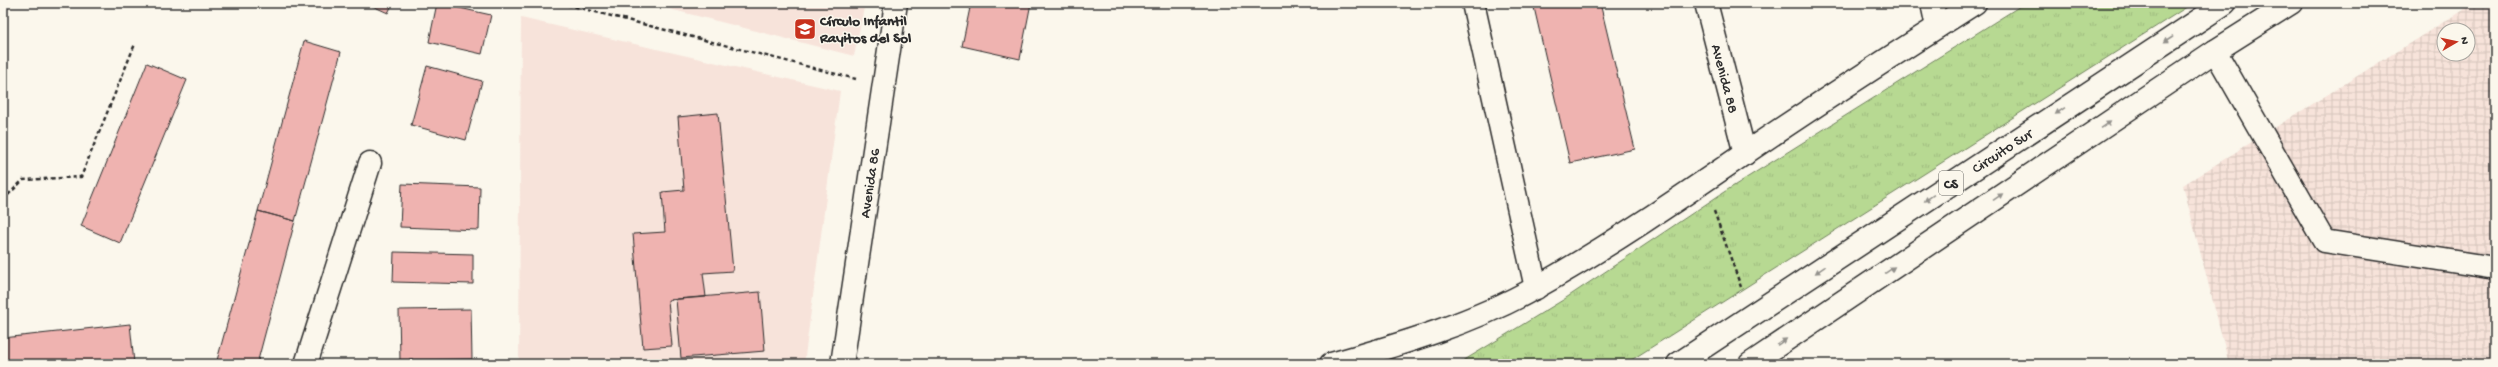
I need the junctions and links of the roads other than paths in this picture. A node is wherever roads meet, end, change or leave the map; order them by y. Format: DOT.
graph roads {
  1 [pos="896,3"];
  2 [pos="1473,3"];
  3 [pos="1706,3"];
  4 [pos="1932,3"];
  5 [pos="1975,3"];
  6 [pos="2225,3"];
  7 [pos="2291,3"];
  8 [pos="2196,22"];
  9 [pos="1937,28"];
  10 [pos="2215,51"];
  11 [pos="1744,154"];
  12 [pos="370,162"];
  13 [pos="2495,268"];
  14 [pos="1536,288"];
  15 [pos="306,364"];
  16 [pos="842,364"];
  17 [pos="1331,364"];
  18 [pos="1678,364"];
  19 [pos="1750,364"];
  1 -- 16 [label="main road, Avenida 86"];
  2 -- 14 [label="main road"];
  3 -- 11 [label="main road, Avenida 88"];
  4 -- 9 [label="main road"];
  5 -- 9 [label="main road"];
  6 -- 8 [label="main road, Circuito Sur / CS"];
  7 -- 10 [label="main road, CS"];
  8 -- 10 [label="main road"];
  8 -- 18 [label="main road, Circuito Sur / CS, one-way"];
  9 -- 11 [label="main road"];
  10 -- 13 [label="main road"];
  19 -- 10 [label="main road, CS, one-way"];
  11 -- 14 [label="main road"];
  12 -- 15 [label="main road"];
  14 -- 17 [label="main road"];
}
